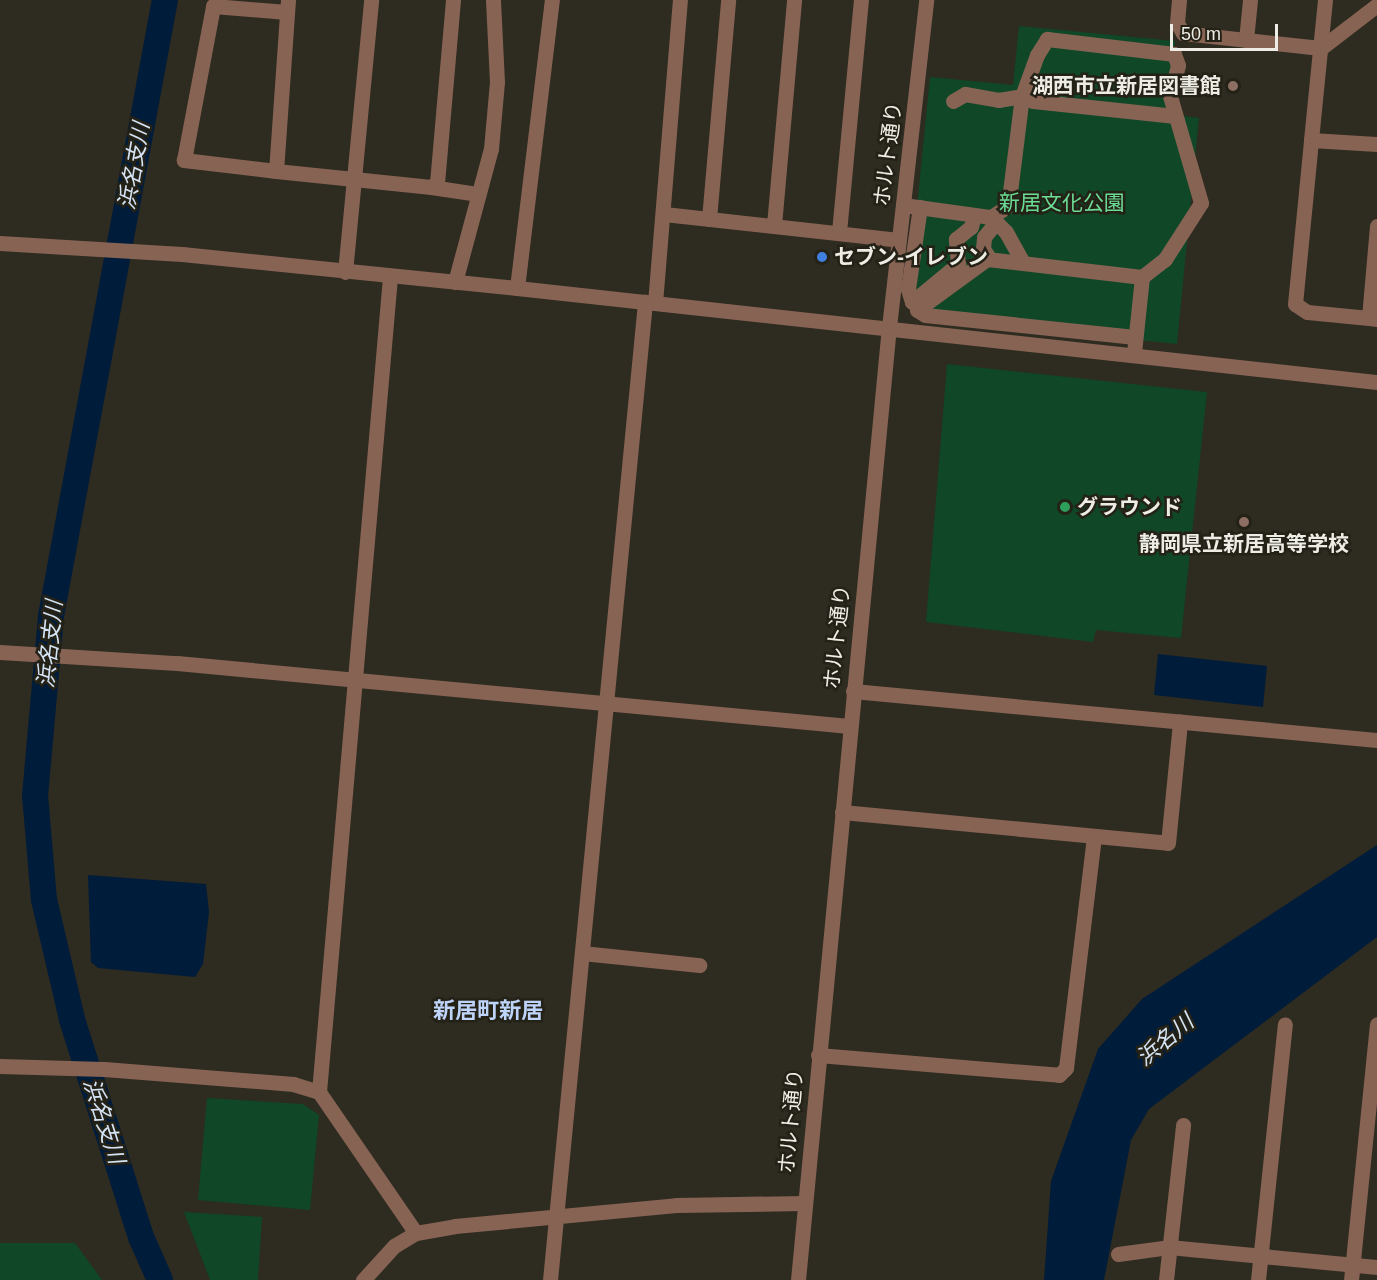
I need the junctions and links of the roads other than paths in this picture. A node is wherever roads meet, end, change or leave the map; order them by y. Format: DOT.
graph roads {
  1 [pos="371,0"];
  2 [pos="453,0"];
  3 [pos="493,0"];
  4 [pos="552,0"];
  5 [pos="680,0"];
  6 [pos="728,0"];
  7 [pos="794,0"];
  8 [pos="861,0"];
  9 [pos="926,0"];
  10 [pos="1179,0"];
  11 [pos="1250,0"];
  12 [pos="1325,0"];
  13 [pos="1377,5"];
  14 [pos="287,6"];
  15 [pos="1246,40"];
  16 [pos="1321,48"];
  17 [pos="1022,96"];
  18 [pos="953,101"];
  19 [pos="1175,116"];
  20 [pos="1311,140"];
  21 [pos="1377,144"];
  22 [pos="276,171"];
  23 [pos="354,179"];
  24 [pos="431,187"];
  25 [pos="478,194"];
  26 [pos="903,205"];
  27 [pos="920,207"];
  28 [pos="664,214"];
  29 [pos="974,215"];
  30 [pos="709,219"];
  31 [pos="994,220"];
  32 [pos="774,225"];
  33 [pos="1377,226"];
  34 [pos="839,232"];
  35 [pos="899,240"];
  36 [pos="0,243"];
  37 [pos="986,254"];
  38 [pos="960,260"];
  39 [pos="1023,263"];
  40 [pos="345,272"];
  41 [pos="390,277"];
  42 [pos="1142,277"];
  43 [pos="454,282"];
  44 [pos="517,288"];
  45 [pos="650,303"];
  46 [pos="915,306"];
  47 [pos="1373,319"];
  48 [pos="889,327"];
  49 [pos="1135,337"];
  50 [pos="1134,353"];
  51 [pos="1377,382"];
  52 [pos="0,652"];
  53 [pos="355,681"];
  54 [pos="853,691"];
  55 [pos="606,706"];
  56 [pos="1180,722"];
  57 [pos="849,726"];
  58 [pos="1377,740"];
  59 [pos="842,812"];
  60 [pos="1094,838"];
  61 [pos="582,953"];
  62 [pos="699,964"];
  63 [pos="1285,1024"];
  64 [pos="1377,1024"];
  65 [pos="818,1056"];
  66 [pos="0,1066"];
  67 [pos="319,1092"];
  68 [pos="1183,1125"];
  69 [pos="805,1203"];
  70 [pos="555,1215"];
  71 [pos="416,1233"];
  72 [pos="1169,1247"];
  73 [pos="1118,1254"];
  74 [pos="1260,1257"];
  75 [pos="1377,1267"];
  76 [pos="1352,1272"];
  77 [pos="363,1280"];
  78 [pos="550,1280"];
  79 [pos="798,1280"];
  80 [pos="1166,1280"];
  81 [pos="1258,1280"];
  1 -- 23 [label="street"];
  2 -- 24 [label="street"];
  3 -- 25 [label="street"];
  4 -- 44 [label="street"];
  5 -- 28 [label="street"];
  6 -- 30 [label="street"];
  7 -- 32 [label="street"];
  8 -- 34 [label="street"];
  9 -- 26 [label="street, ホルト通り"];
  10 -- 15 [label="street"];
  11 -- 15 [label="street"];
  12 -- 16 [label="street"];
  13 -- 16 [label="street"];
  14 -- 22 [label="street"];
  14 -- 22 [label="street"];
  15 -- 16 [label="street"];
  16 -- 20 [label="street"];
  17 -- 18 [label="street"];
  17 -- 19 [label="street"];
  17 -- 19 [label="street"];
  17 -- 31 [label="street"];
  19 -- 42 [label="street"];
  20 -- 21 [label="street"];
  20 -- 47 [label="street"];
  22 -- 23 [label="street"];
  23 -- 24 [label="street"];
  23 -- 40 [label="street"];
  24 -- 25 [label="street"];
  25 -- 43 [label="street"];
  26 -- 27 [label="street"];
  26 -- 35 [label="street, ホルト通り"];
  27 -- 29 [label="street"];
  27 -- 46 [label="street"];
  28 -- 30 [label="street"];
  28 -- 45 [label="street"];
  29 -- 31 [label="street"];
  29 -- 38 [label="street"];
  30 -- 32 [label="street"];
  31 -- 37 [label="street"];
  31 -- 39 [label="street"];
  32 -- 34 [label="street"];
  33 -- 47 [label="street"];
  34 -- 35 [label="street"];
  35 -- 48 [label="street, ホルト通り"];
  36 -- 40 [label="street"];
  37 -- 38 [label="street"];
  37 -- 39 [label="street"];
  37 -- 46 [label="street"];
  38 -- 46 [label="street"];
  39 -- 42 [label="street"];
  40 -- 41 [label="street"];
  41 -- 43 [label="street"];
  41 -- 53 [label="street"];
  42 -- 49 [label="street"];
  43 -- 44 [label="street"];
  44 -- 45 [label="street"];
  45 -- 48 [label="street"];
  45 -- 55 [label="street"];
  46 -- 49 [label="street"];
  48 -- 50 [label="street"];
  48 -- 54 [label="street, ホルト通り"];
  49 -- 50 [label="street"];
  50 -- 51 [label="street"];
  52 -- 53 [label="street"];
  53 -- 55 [label="street"];
  53 -- 67 [label="street"];
  54 -- 56 [label="street"];
  54 -- 57 [label="street, ホルト通り"];
  55 -- 57 [label="street"];
  55 -- 61 [label="street"];
  56 -- 58 [label="street"];
  56 -- 60 [label="street"];
  57 -- 59 [label="street, ホルト通り"];
  59 -- 60 [label="street"];
  59 -- 65 [label="street, ホルト通り"];
  60 -- 65 [label="street"];
  61 -- 62 [label="street"];
  61 -- 70 [label="street"];
  63 -- 74 [label="street"];
  64 -- 76 [label="street"];
  65 -- 69 [label="street, ホルト通り"];
  66 -- 67 [label="street"];
  67 -- 71 [label="street"];
  68 -- 72 [label="street"];
  69 -- 70 [label="street"];
  69 -- 79 [label="street, ホルト通り"];
  70 -- 71 [label="street"];
  70 -- 78 [label="street"];
  71 -- 77 [label="street"];
  72 -- 73 [label="street"];
  72 -- 74 [label="street"];
  72 -- 80 [label="street"];
  74 -- 76 [label="street"];
  74 -- 81 [label="street"];
  75 -- 76 [label="street"];
}
